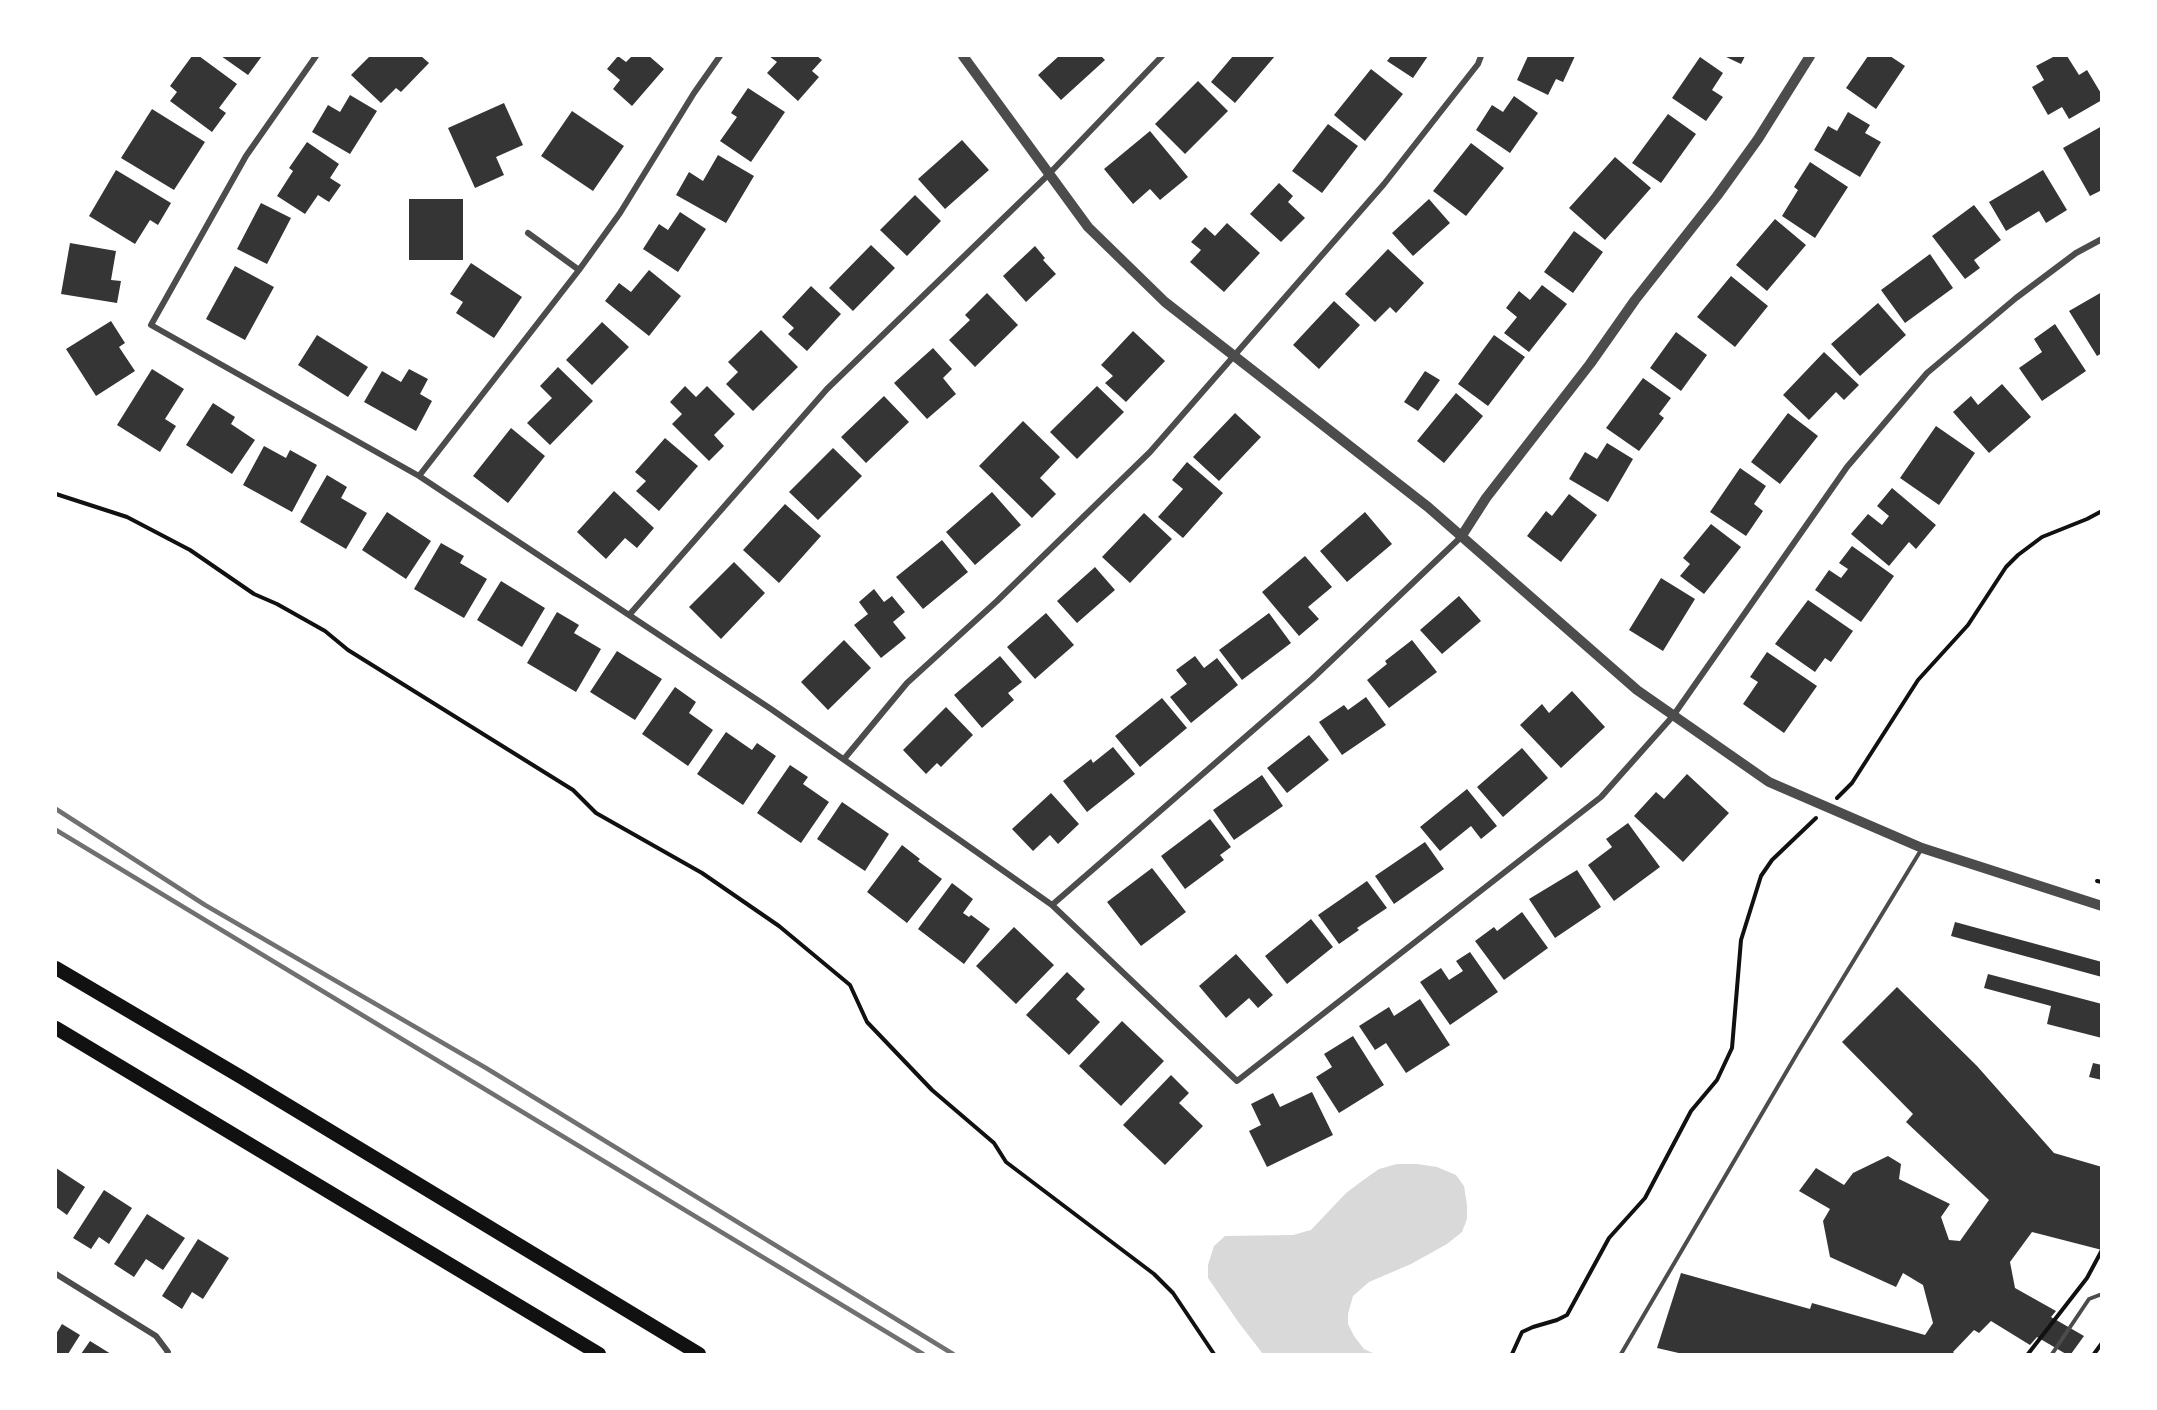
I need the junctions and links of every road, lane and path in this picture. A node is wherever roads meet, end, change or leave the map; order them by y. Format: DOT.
graph roads {
  1 [pos="316,56"];
  2 [pos="720,56"];
  3 [pos="963,56"];
  4 [pos="1162,56"];
  5 [pos="1481,56"];
  6 [pos="1810,56"];
  7 [pos="1048,174"];
  8 [pos="528,233"];
  9 [pos="2102,239"];
  10 [pos="579,270"];
  11 [pos="1233,356"];
  12 [pos="419,476"];
  13 [pos="56,494"];
  14 [pos="2102,512"];
  15 [pos="1461,537"];
  16 [pos="630,614"];
  17 [pos="1673,716"];
  18 [pos="844,759"];
  19 [pos="1826,808"];
  20 [pos="1922,848"];
  21 [pos="1052,905"];
  22 [pos="2102,906"];
  23 [pos="56,968"];
  24 [pos="56,1028"];
  25 [pos="2102,1250"];
  26 [pos="56,1274"];
  27 [pos="2102,1294"];
  28 [pos="2102,1343"];
  29 [pos="167,1353"];
  30 [pos="599,1354"];
  31 [pos="699,1354"];
  32 [pos="1214,1354"];
  33 [pos="1512,1354"];
  34 [pos="1621,1354"];
  35 [pos="2028,1354"];
  36 [pos="2052,1354"];
  37 [pos="2094,1354"];
  1 -- 12 [label="street"];
  2 -- 10 [label="street"];
  3 -- 7 [label="street"];
  4 -- 7 [label="street"];
  5 -- 11 [label="street"];
  6 -- 15 [label="street"];
  7 -- 11 [label="street"];
  7 -- 16 [label="street"];
  8 -- 10 [label="street"];
  9 -- 17 [label="street"];
  10 -- 12 [label="street"];
  11 -- 15 [label="street"];
  11 -- 18 [label="street"];
  12 -- 16 [label="street"];
  13 -- 32 [label="path"];
  14 -- 19 [label="path"];
  15 -- 17 [label="street"];
  15 -- 21 [label="street"];
  16 -- 18 [label="street"];
  17 -- 19 [label="street"];
  17 -- 21 [label="street"];
  18 -- 21 [label="street"];
  19 -- 20 [label="street"];
  19 -- 33 [label="path"];
  20 -- 22 [label="street"];
  20 -- 34 [label="lane"];
  23 -- 31 [label="highway"];
  24 -- 30 [label="highway"];
  25 -- 35 [label="path"];
  26 -- 29 [label="street"];
  27 -- 36 [label="lane"];
  28 -- 37 [label="path"];
}
